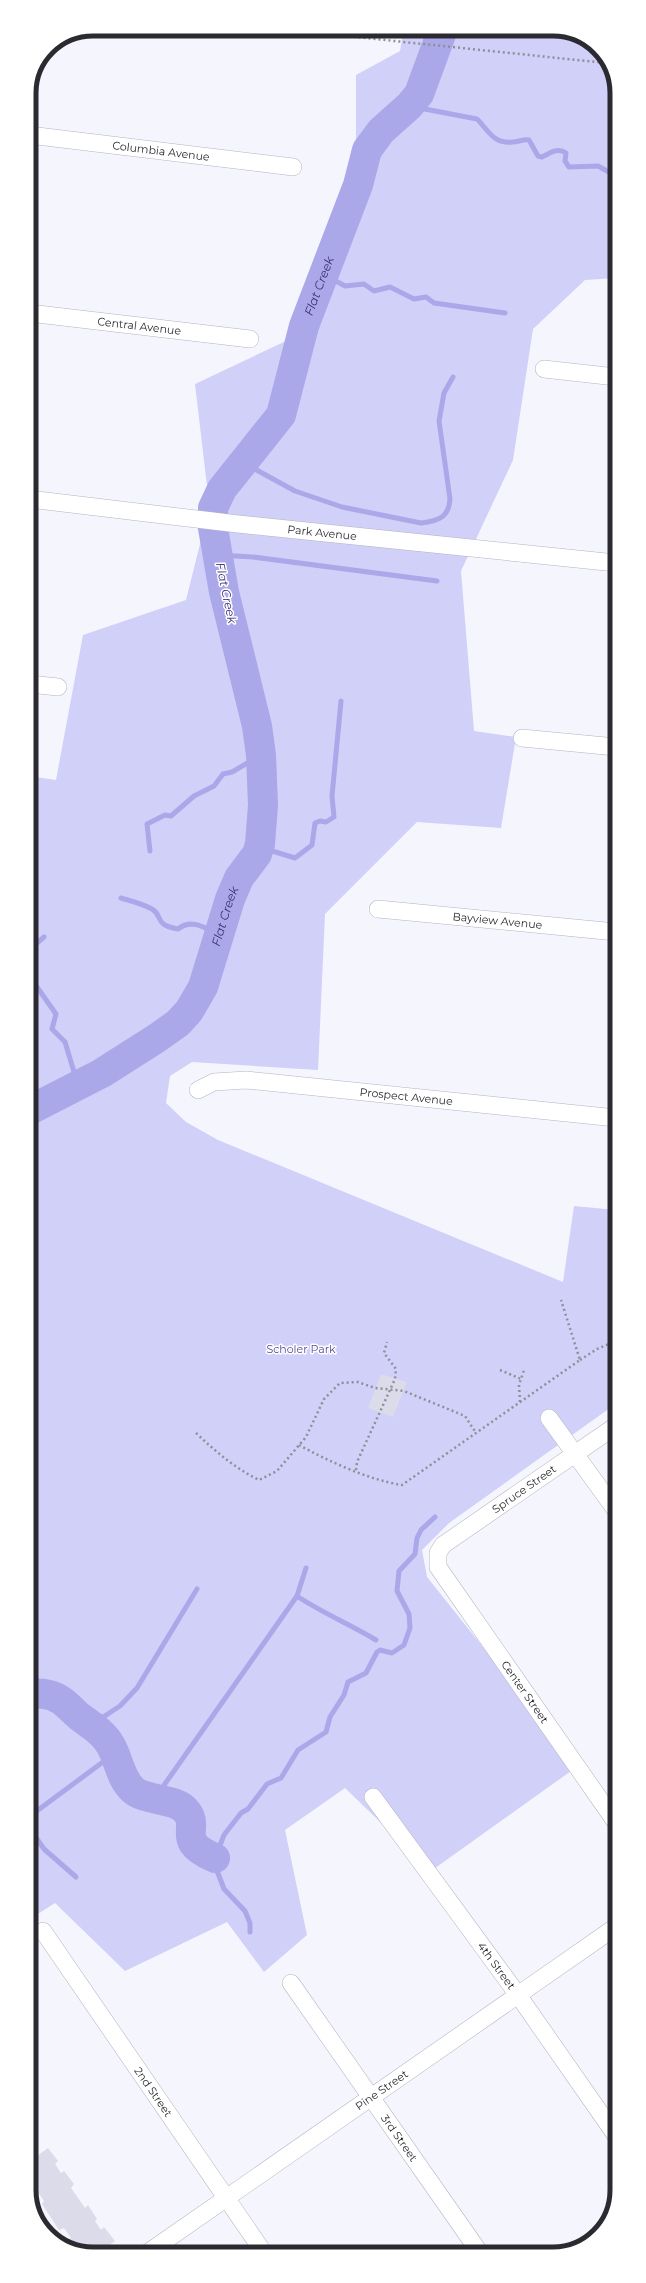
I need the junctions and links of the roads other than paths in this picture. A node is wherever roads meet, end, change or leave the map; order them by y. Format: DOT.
graph roads {
  1 [pos="36,136"];
  2 [pos="293,167"];
  3 [pos="36,314"];
  4 [pos="250,339"];
  5 [pos="544,369"];
  6 [pos="610,375"];
  7 [pos="36,500"];
  8 [pos="610,562"];
  9 [pos="36,685"];
  10 [pos="58,687"];
  11 [pos="522,738"];
  12 [pos="610,746"];
  13 [pos="378,909"];
  14 [pos="610,931"];
  15 [pos="198,1090"];
  16 [pos="610,1117"];
  17 [pos="549,1418"];
  18 [pos="610,1429"];
  19 [pos="575,1453"];
  20 [pos="610,1502"];
  21 [pos="437,1558"];
  22 [pos="374,1797"];
  23 [pos="610,1814"];
  24 [pos="43,1931"];
  25 [pos="610,1931"];
  26 [pos="291,1983"];
  27 [pos="518,1995"];
  28 [pos="372,2096"];
  29 [pos="610,2127"];
  30 [pos="226,2198"];
  31 [pos="156,2247"];
  32 [pos="260,2247"];
  33 [pos="476,2247"];
  1 -- 2 [label="street, Columbia Avenue"];
  3 -- 4 [label="street, Central Avenue"];
  5 -- 6 [label="street"];
  7 -- 8 [label="street, Park Avenue"];
  9 -- 10 [label="street"];
  11 -- 12 [label="street"];
  13 -- 14 [label="street, Bayview Avenue"];
  15 -- 16 [label="street, Prospect Avenue"];
  17 -- 19 [label="street"];
  18 -- 19 [label="street, Spruce Street"];
  19 -- 20 [label="street"];
  19 -- 21 [label="street, Spruce Street"];
  21 -- 23 [label="street, Center Street"];
  22 -- 27 [label="street, 4th Street"];
  24 -- 30 [label="street, 2nd Street"];
  25 -- 27 [label="street, Pine Street"];
  26 -- 28 [label="street, 3rd Street"];
  27 -- 28 [label="street, Pine Street"];
  27 -- 29 [label="street, 4th Street"];
  28 -- 30 [label="street, Pine Street"];
  28 -- 33 [label="street, 3rd Street"];
  30 -- 31 [label="street, Pine Street"];
  30 -- 32 [label="street, 2nd Street"];
}
